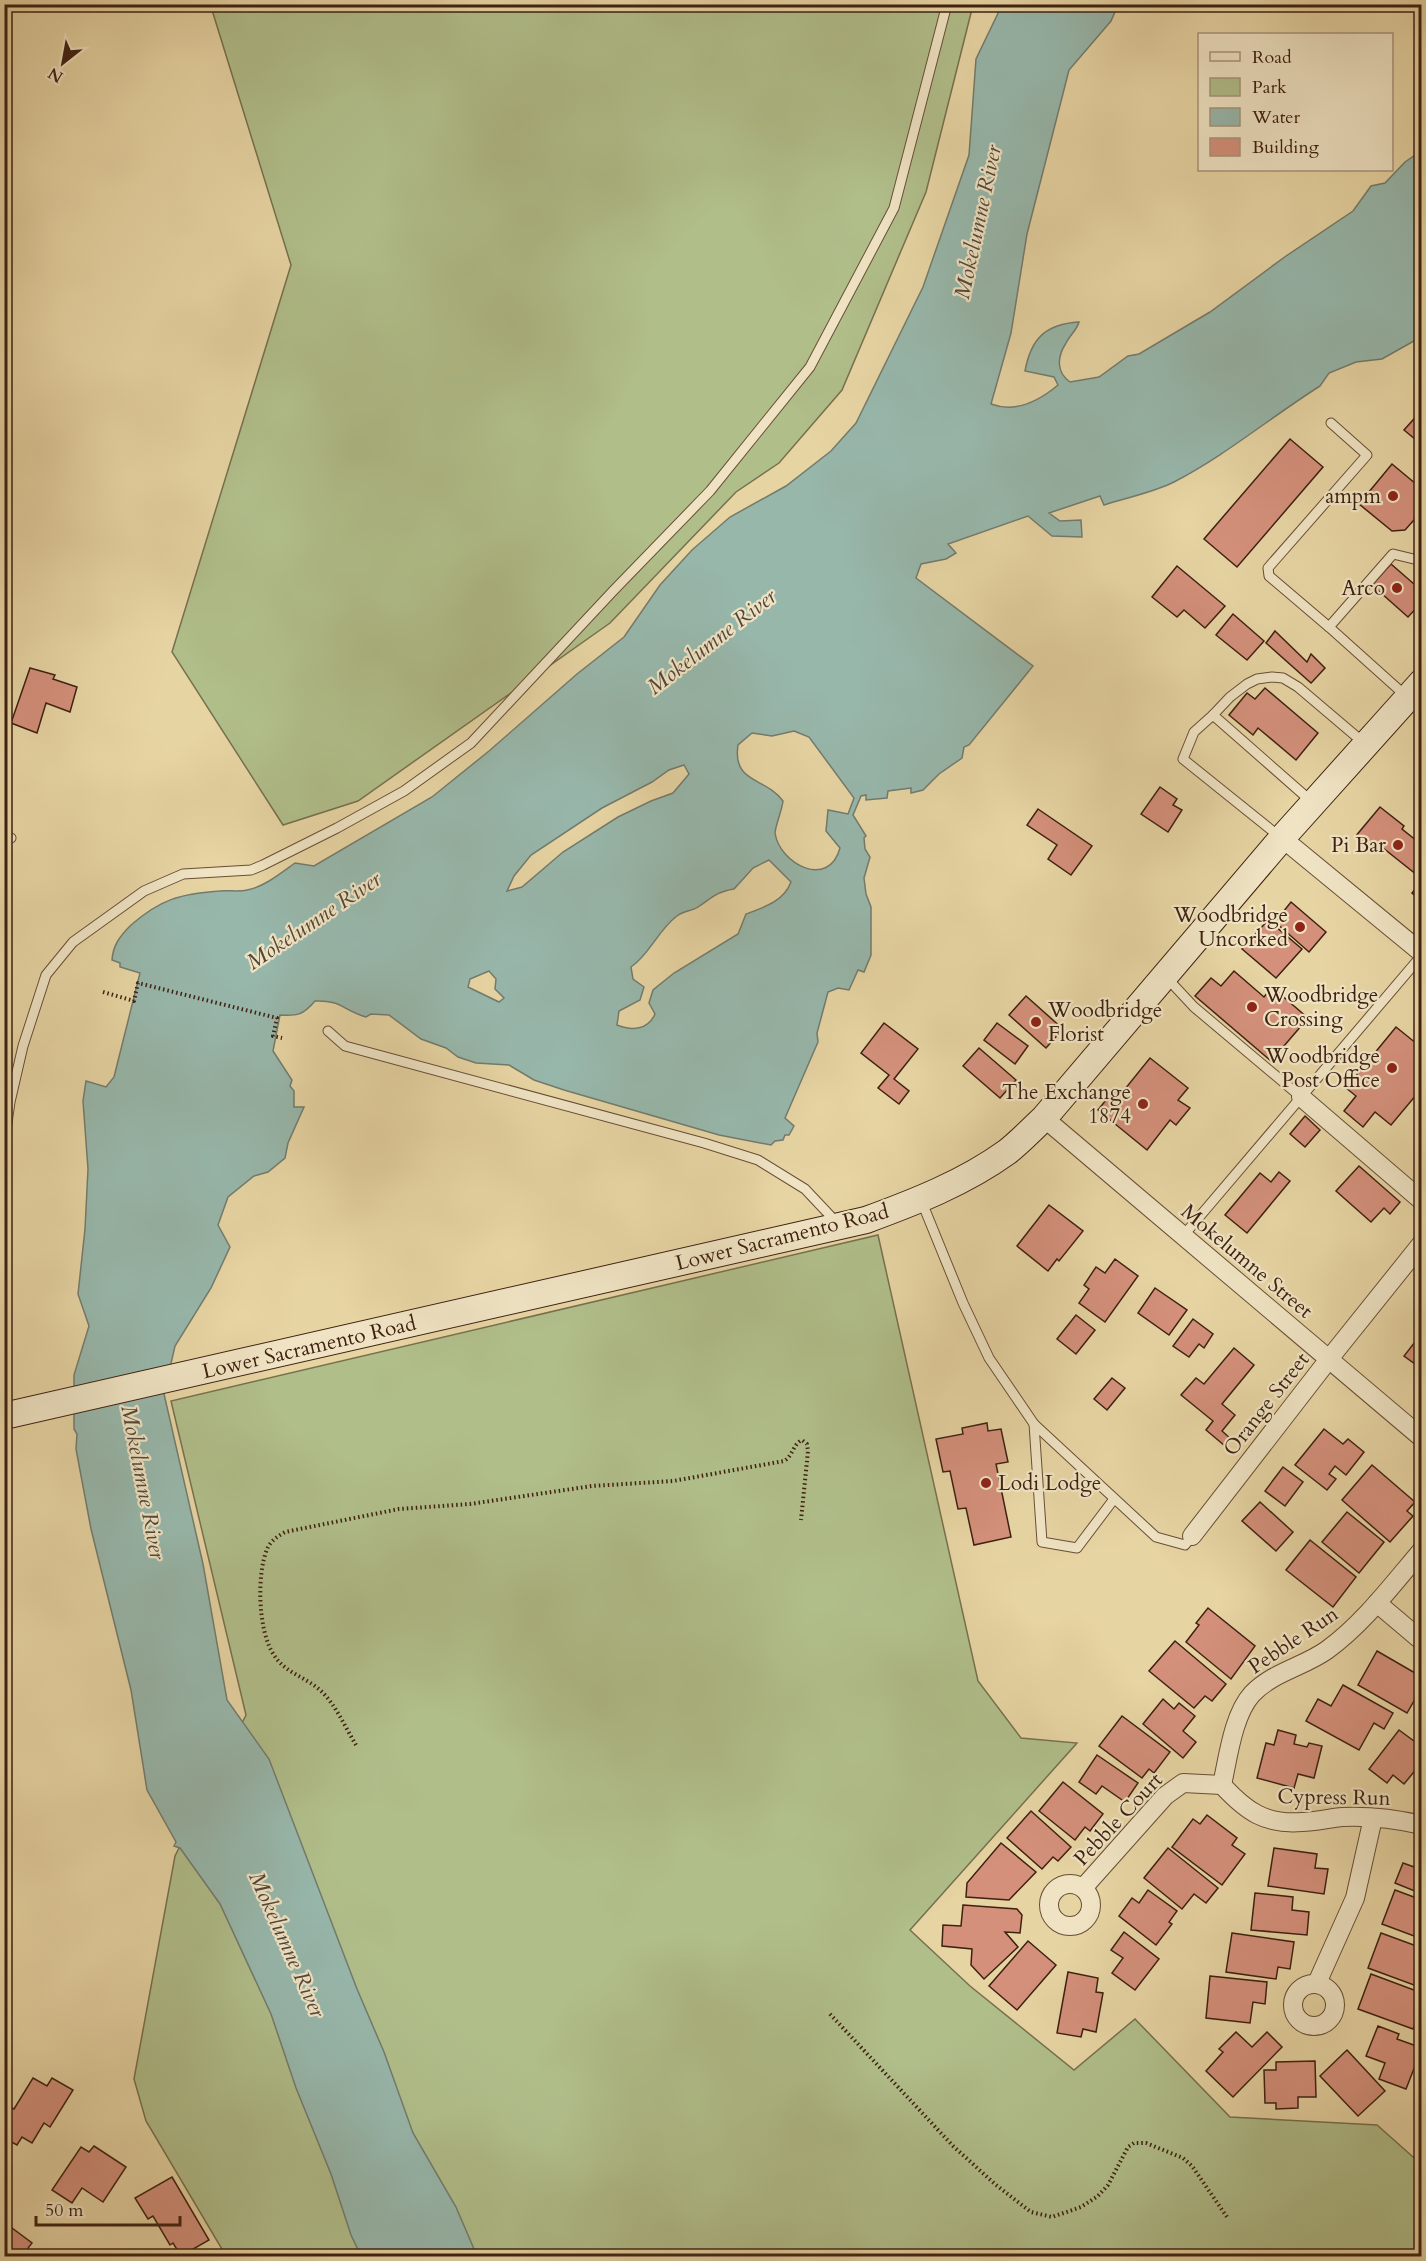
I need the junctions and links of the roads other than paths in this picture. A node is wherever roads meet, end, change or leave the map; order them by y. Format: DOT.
graph roads {
  1 [pos="947,4"];
  2 [pos="1331,423"];
  3 [pos="1422,561"];
  4 [pos="1329,627"];
  5 [pos="1415,690"];
  6 [pos="1213,715"];
  7 [pos="1366,745"];
  8 [pos="1314,803"];
  9 [pos="1282,838"];
  10 [pos="1422,954"];
  11 [pos="1165,976"];
  12 [pos="328,1031"];
  13 [pos="1301,1097"];
  14 [pos="1044,1118"];
  15 [pos="4,1144"];
  16 [pos="921,1200"];
  17 [pos="1422,1202"];
  18 [pos="839,1226"];
  19 [pos="1183,1236"];
  20 [pos="1422,1243"];
  21 [pos="1329,1359"];
  22 [pos="4,1416"];
  23 [pos="1034,1424"];
  24 [pos="1422,1438"];
  25 [pos="1114,1499"];
  26 [pos="1192,1536"];
  27 [pos="1422,1550"];
  28 [pos="1377,1603"];
  29 [pos="1422,1641"];
  30 [pos="1222,1785"];
  31 [pos="1373,1818"];
  32 [pos="1422,1825"];
  33 [pos="1083,1888"];
  34 [pos="1317,1983"];
  1 -- 15 [label="lane"];
  2 -- 4 [label="lane"];
  3 -- 4 [label="lane"];
  4 -- 5 [label="lane"];
  5 -- 7 [label="main road, Lower Sacramento Road"];
  6 -- 7 [label="lane"];
  6 -- 8 [label="lane"];
  6 -- 9 [label="lane"];
  7 -- 8 [label="main road, Lower Sacramento Road"];
  8 -- 9 [label="main road, Lower Sacramento Road"];
  9 -- 10 [label="street"];
  9 -- 11 [label="main road, Lower Sacramento Road"];
  10 -- 13 [label="lane"];
  11 -- 13 [label="lane"];
  11 -- 14 [label="main road, Lower Sacramento Road"];
  12 -- 18 [label="lane"];
  13 -- 17 [label="street"];
  13 -- 19 [label="lane"];
  14 -- 16 [label="main road, Lower Sacramento Road"];
  14 -- 19 [label="street, Mokelumne Street"];
  16 -- 18 [label="main road, Lower Sacramento Road"];
  16 -- 23 [label="lane"];
  18 -- 22 [label="main road, Lower Sacramento Road"];
  19 -- 21 [label="street, Mokelumne Street"];
  20 -- 21 [label="street, Orange Street"];
  21 -- 24 [label="street, Mokelumne Street"];
  21 -- 26 [label="street, Orange Street"];
  23 -- 25 [label="lane"];
  23 -- 25 [label="lane"];
  25 -- 26 [label="lane"];
  27 -- 28 [label="street, Pebble Run"];
  28 -- 29 [label="street"];
  28 -- 30 [label="street, Pebble Run"];
  30 -- 31 [label="street, Cypress Run"];
  30 -- 33 [label="street, Pebble Court"];
  31 -- 32 [label="street, Cypress Run"];
  31 -- 34 [label="street"];
}
